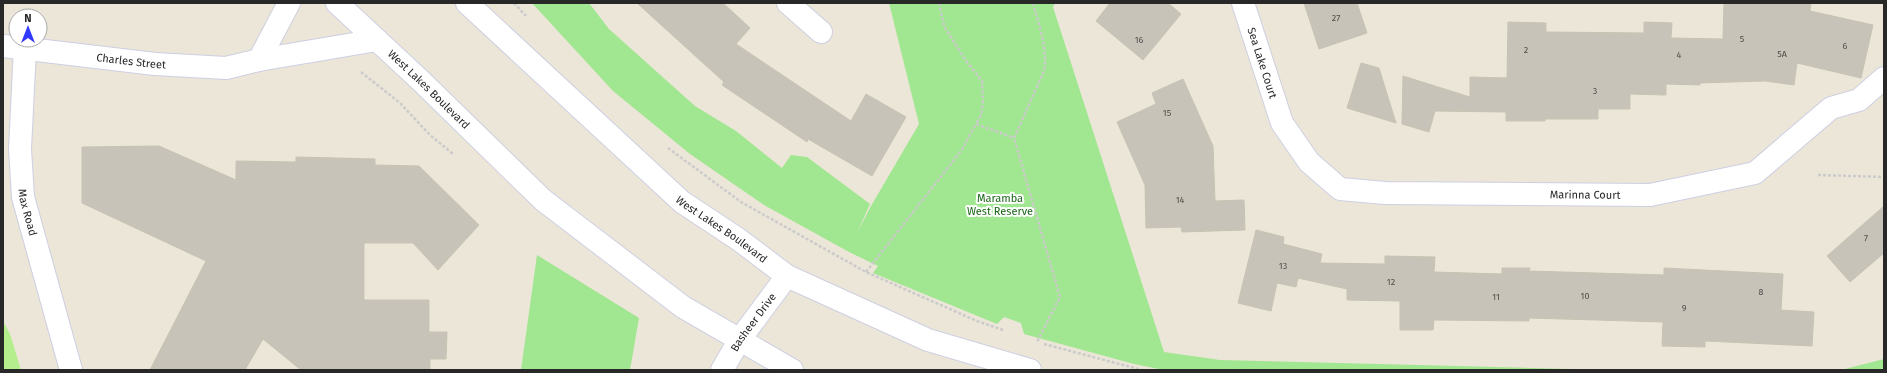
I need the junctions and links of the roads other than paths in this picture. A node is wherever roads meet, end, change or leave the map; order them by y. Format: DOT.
graph roads {
  1 [pos="288,3"];
  2 [pos="337,3"];
  3 [pos="467,3"];
  4 [pos="788,3"];
  5 [pos="1243,3"];
  6 [pos="820,32"];
  7 [pos="377,40"];
  8 [pos="25,48"];
  9 [pos="259,60"];
  10 [pos="1884,78"];
  11 [pos="1282,123"];
  12 [pos="787,276"];
  13 [pos="740,339"];
  14 [pos="71,370"];
  15 [pos="722,370"];
  16 [pos="792,370"];
  17 [pos="1030,370"];
  1 -- 9 [label="street"];
  2 -- 7 [label="street, West Lakes Boulevard"];
  3 -- 12 [label="street, West Lakes Boulevard"];
  4 -- 6 [label="street"];
  5 -- 11 [label="street, Sea Lake Court"];
  7 -- 9 [label="street, Charles Street"];
  7 -- 13 [label="street, West Lakes Boulevard"];
  8 -- 9 [label="street, Charles Street"];
  8 -- 14 [label="street, Max Road"];
  10 -- 11 [label="street, Marinna Court"];
  12 -- 13 [label="street, Basheer Drive"];
  12 -- 17 [label="street, West Lakes Boulevard"];
  13 -- 15 [label="street, Basheer Drive"];
  13 -- 16 [label="street, West Lakes Boulevard"];
}
